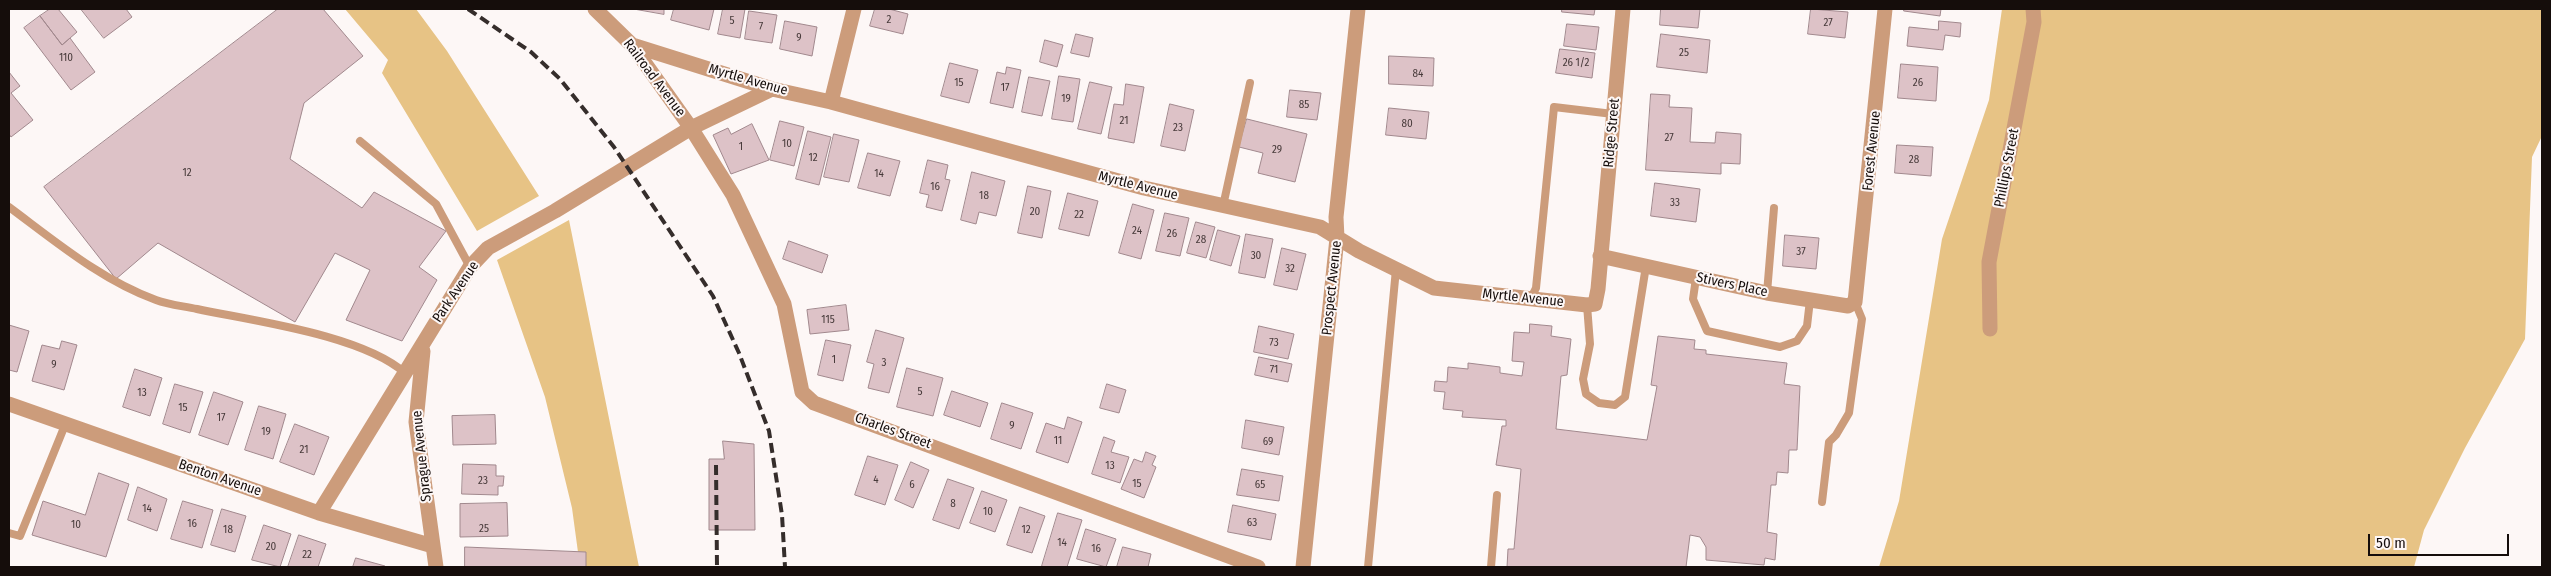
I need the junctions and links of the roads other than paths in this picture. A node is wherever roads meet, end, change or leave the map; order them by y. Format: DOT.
graph roads {
  1 [pos="595,9"];
  2 [pos="854,9"];
  3 [pos="1358,9"];
  4 [pos="1623,9"];
  5 [pos="1885,9"];
  6 [pos="2032,9"];
  7 [pos="632,45"];
  8 [pos="1250,83"];
  9 [pos="772,89"];
  10 [pos="831,102"];
  11 [pos="1614,114"];
  12 [pos="691,128"];
  13 [pos="360,141"];
  14 [pos="1223,206"];
  15 [pos="9,207"];
  16 [pos="1774,208"];
  17 [pos="1337,238"];
  18 [pos="1600,256"];
  19 [pos="1646,266"];
  20 [pos="470,267"];
  21 [pos="1396,269"];
  22 [pos="1696,278"];
  23 [pos="1767,293"];
  24 [pos="1531,298"];
  25 [pos="1856,298"];
  26 [pos="1810,300"];
  27 [pos="1586,305"];
  28 [pos="1990,329"];
  29 [pos="423,345"];
  30 [pos="405,373"];
  31 [pos="9,404"];
  32 [pos="65,425"];
  33 [pos="1497,494"];
  34 [pos="1822,502"];
  35 [pos="319,513"];
  36 [pos="9,533"];
  37 [pos="433,546"];
  38 [pos="436,567"];
  39 [pos="1258,567"];
  40 [pos="1303,567"];
  41 [pos="1368,567"];
  42 [pos="1491,567"];
  1 -- 7 [label="street, Railroad Avenue"];
  2 -- 10 [label="street"];
  3 -- 17 [label="street, Prospect Avenue"];
  4 -- 11 [label="street, Ridge Street"];
  5 -- 25 [label="street, Forest Avenue"];
  6 -- 28 [label="street, Phillips Street"];
  7 -- 9 [label="street, Myrtle Avenue"];
  7 -- 12 [label="street, Railroad Avenue"];
  8 -- 14 [label="lane"];
  9 -- 10 [label="street, Myrtle Avenue"];
  9 -- 12 [label="street"];
  10 -- 14 [label="street, Myrtle Avenue"];
  11 -- 18 [label="street, Ridge Street"];
  11 -- 24 [label="lane"];
  12 -- 20 [label="street, Park Avenue"];
  12 -- 39 [label="street, Charles Street"];
  13 -- 20 [label="lane"];
  14 -- 17 [label="street, Myrtle Avenue"];
  15 -- 30 [label="lane"];
  16 -- 23 [label="lane"];
  17 -- 21 [label="street, Myrtle Avenue"];
  17 -- 40 [label="street, Prospect Avenue"];
  18 -- 19 [label="street, Stivers Place"];
  18 -- 27 [label="street"];
  19 -- 22 [label="street, Stivers Place"];
  19 -- 27 [label="lane"];
  20 -- 29 [label="street, Park Avenue"];
  21 -- 24 [label="street, Myrtle Avenue"];
  21 -- 41 [label="lane"];
  22 -- 23 [label="street, Stivers Place"];
  22 -- 26 [label="lane"];
  23 -- 26 [label="street, Stivers Place"];
  24 -- 27 [label="street, Myrtle Avenue"];
  25 -- 26 [label="street, Stivers Place"];
  25 -- 34 [label="lane"];
  29 -- 30 [label="street, Park Avenue"];
  29 -- 37 [label="street, Sprague Avenue"];
  30 -- 35 [label="street, Park Avenue"];
  31 -- 32 [label="street, Benton Avenue"];
  32 -- 35 [label="street, Benton Avenue"];
  32 -- 36 [label="lane"];
  33 -- 42 [label="lane"];
  35 -- 37 [label="street, Benton Avenue"];
  37 -- 38 [label="street, Sprague Avenue"];
}
